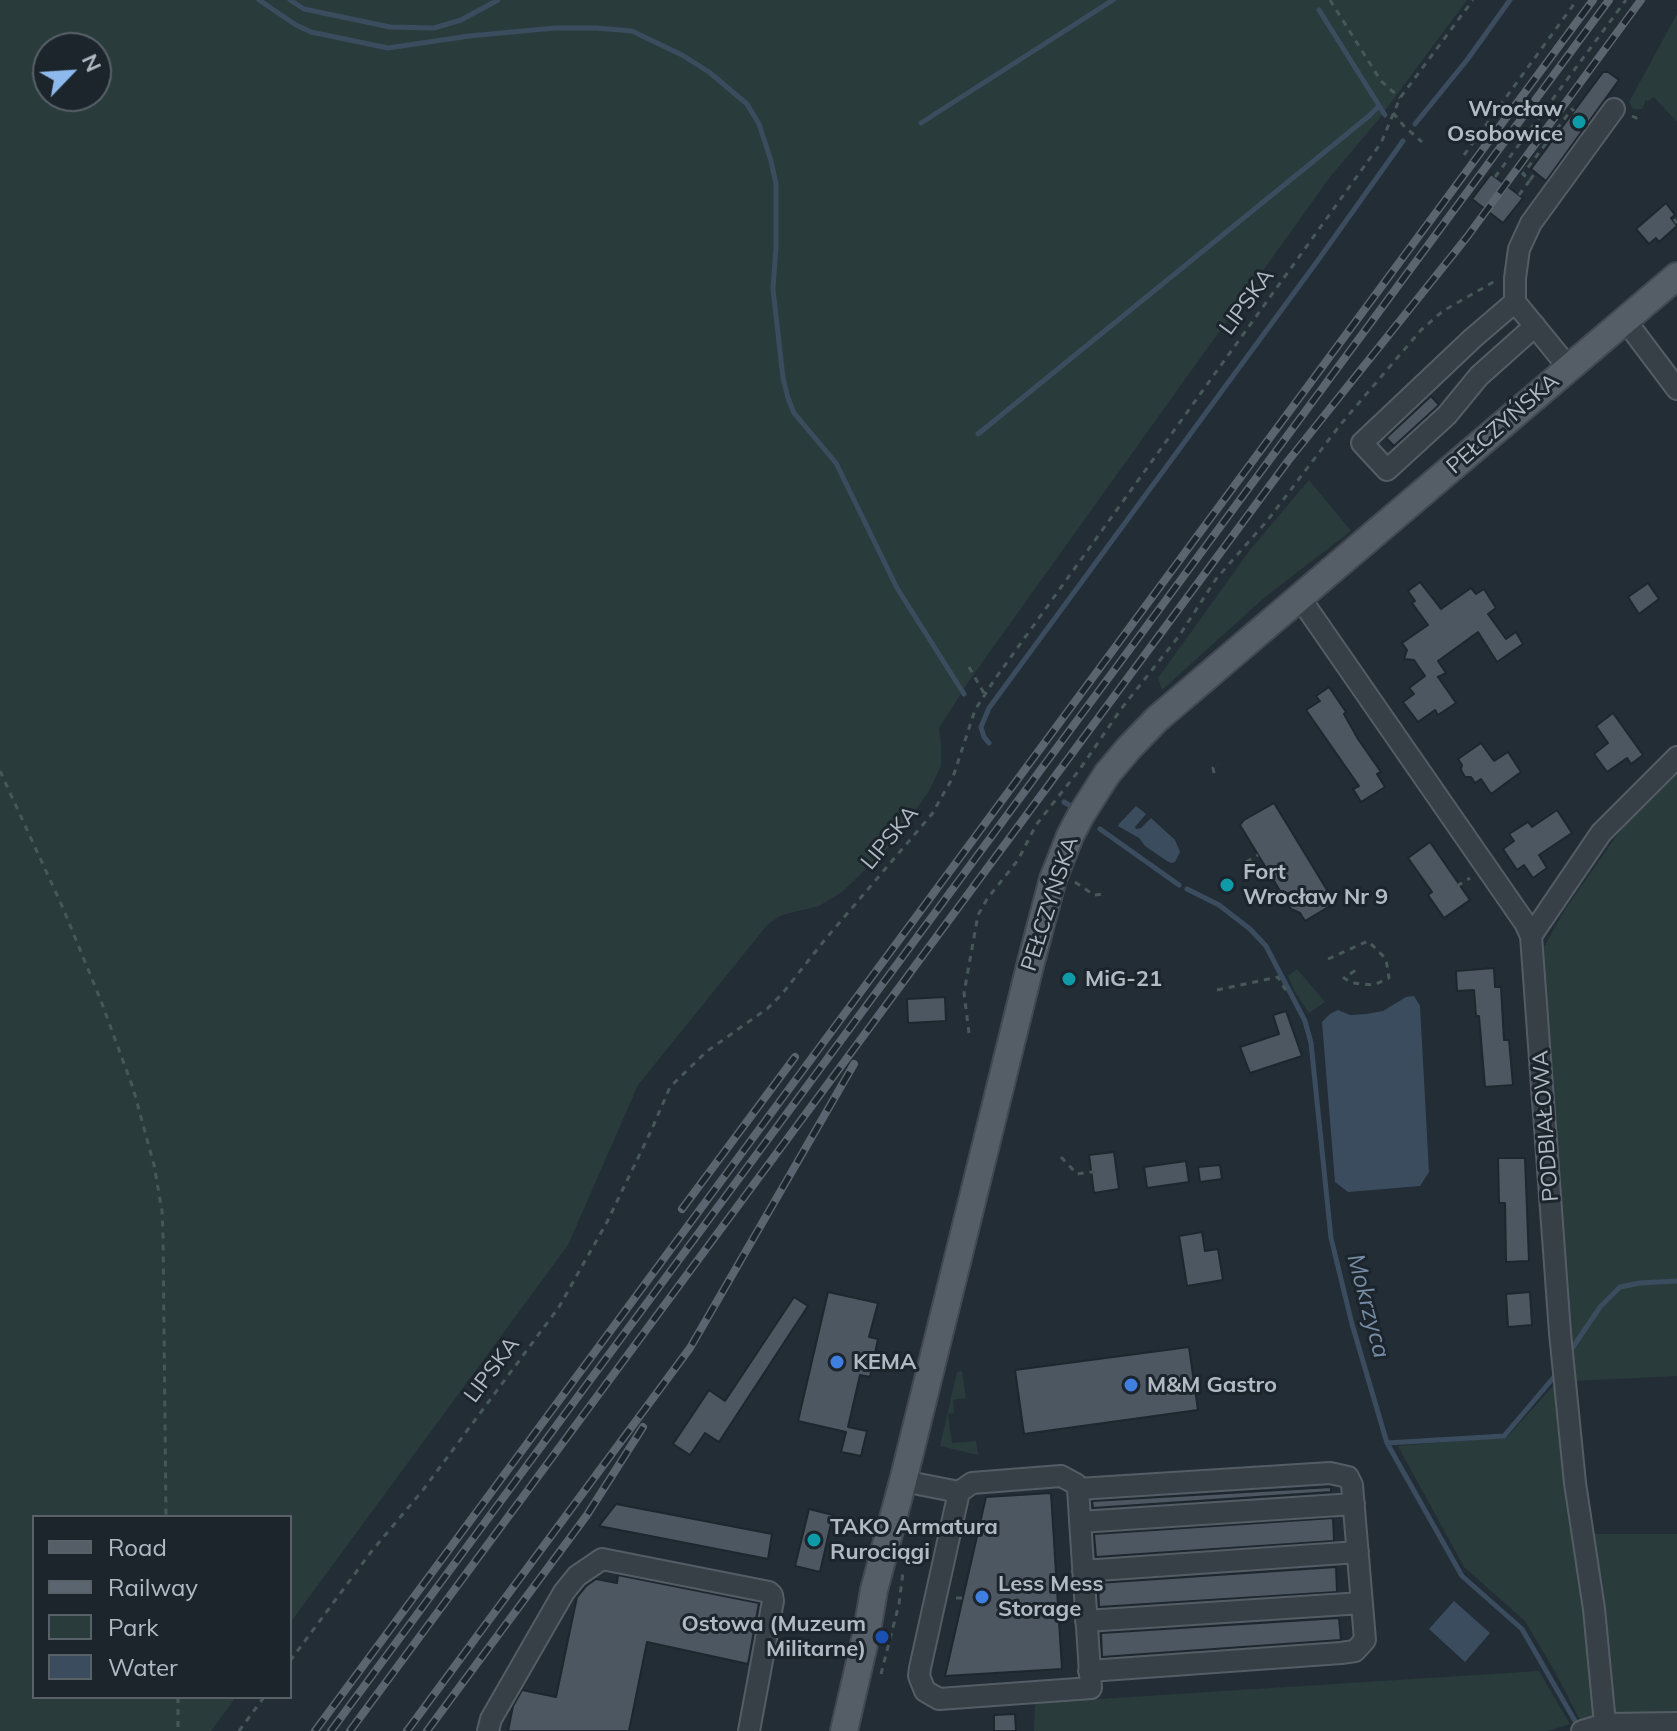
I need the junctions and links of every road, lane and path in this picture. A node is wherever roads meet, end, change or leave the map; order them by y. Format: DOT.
graph roads {
  1 [pos="1330,0"];
  2 [pos="1473,0"];
  3 [pos="1577,0"];
  4 [pos="1626,0"];
  5 [pos="1400,98"];
  6 [pos="1614,109"];
  7 [pos="1574,111"];
  8 [pos="1393,113"];
  9 [pos="1422,142"];
  10 [pos="1464,155"];
  11 [pos="1535,173"];
  12 [pos="1495,177"];
  13 [pos="1530,180"];
  14 [pos="1519,195"];
  15 [pos="1677,276"];
  16 [pos="1515,278"];
  17 [pos="1515,302"];
  18 [pos="1625,320"];
  19 [pos="1535,326"];
  20 [pos="1569,368"];
  21 [pos="1677,389"];
  22 [pos="1300,598"];
  23 [pos="969,667"];
  24 [pos="985,695"];
  25 [pos="1677,757"];
  26 [pos="1218,763"];
  27 [pos="0,771"];
  28 [pos="1214,773"];
  29 [pos="1258,855"];
  30 [pos="1246,862"];
  31 [pos="1072,880"];
  32 [pos="1280,891"];
  33 [pos="1103,894"];
  34 [pos="1268,899"];
  35 [pos="1531,936"];
  36 [pos="1328,959"];
  37 [pos="1356,970"];
  38 [pos="1292,986"];
  39 [pos="1217,990"];
  40 [pos="969,1033"];
  41 [pos="1061,1157"];
  42 [pos="1098,1171"];
  43 [pos="903,1481"];
  44 [pos="1078,1489"];
  45 [pos="959,1492"];
  46 [pos="1354,1504"];
  47 [pos="166,1515"];
  48 [pos="1080,1522"];
  49 [pos="1358,1552"];
  50 [pos="1083,1571"];
  51 [pos="1362,1603"];
  52 [pos="1086,1621"];
  53 [pos="292,1658"];
  54 [pos="1089,1671"];
  55 [pos="178,1699"];
  56 [pos="263,1699"];
  57 [pos="1677,1723"];
  58 [pos="1605,1724"];
  59 [pos="178,1731"];
  60 [pos="239,1731"];
  61 [pos="488,1731"];
  62 [pos="749,1731"];
  63 [pos="844,1731"];
  64 [pos="1582,1731"];
  1 -- 5 [label="path"];
  2 -- 5 [label="path, LIPSKA"];
  3 -- 10 [label="path"];
  4 -- 12 [label="path"];
  5 -- 8 [label="path, LIPSKA"];
  6 -- 16 [label="street"];
  7 -- 13 [label="path"];
  8 -- 9 [label="path"];
  8 -- 24 [label="path, LIPSKA"];
  11 -- 13 [label="path"];
  13 -- 14 [label="path"];
  15 -- 18 [label="main road, PEŁCZYŃSKA"];
  16 -- 17 [label="street"];
  16 -- 40 [label="path"];
  17 -- 19 [label="street"];
  17 -- 19 [label="street"];
  18 -- 20 [label="main road, PEŁCZYŃSKA"];
  18 -- 21 [label="street"];
  19 -- 20 [label="street"];
  20 -- 22 [label="main road, PEŁCZYŃSKA"];
  22 -- 35 [label="street, PODBIAŁOWA"];
  22 -- 43 [label="main road, PEŁCZYŃSKA"];
  23 -- 24 [label="path"];
  24 -- 53 [label="path, LIPSKA"];
  25 -- 35 [label="street"];
  26 -- 28 [label="path"];
  27 -- 47 [label="path"];
  29 -- 30 [label="path"];
  31 -- 33 [label="path"];
  32 -- 34 [label="path"];
  35 -- 58 [label="street, PODBIAŁOWA"];
  36 -- 37 [label="path"];
  38 -- 39 [label="path"];
  41 -- 42 [label="path"];
  43 -- 45 [label="street"];
  43 -- 63 [label="main road, PEŁCZYŃSKA"];
  44 -- 45 [label="street"];
  44 -- 46 [label="street"];
  44 -- 48 [label="street"];
  45 -- 54 [label="street"];
  46 -- 48 [label="street"];
  46 -- 49 [label="street"];
  48 -- 50 [label="street"];
  49 -- 50 [label="street"];
  49 -- 51 [label="street"];
  50 -- 52 [label="street"];
  51 -- 52 [label="street"];
  51 -- 54 [label="street"];
  52 -- 54 [label="street"];
  55 -- 59 [label="path"];
  56 -- 60 [label="path"];
  57 -- 58 [label="street"];
  58 -- 64 [label="street"];
  61 -- 62 [label="street"];
}
